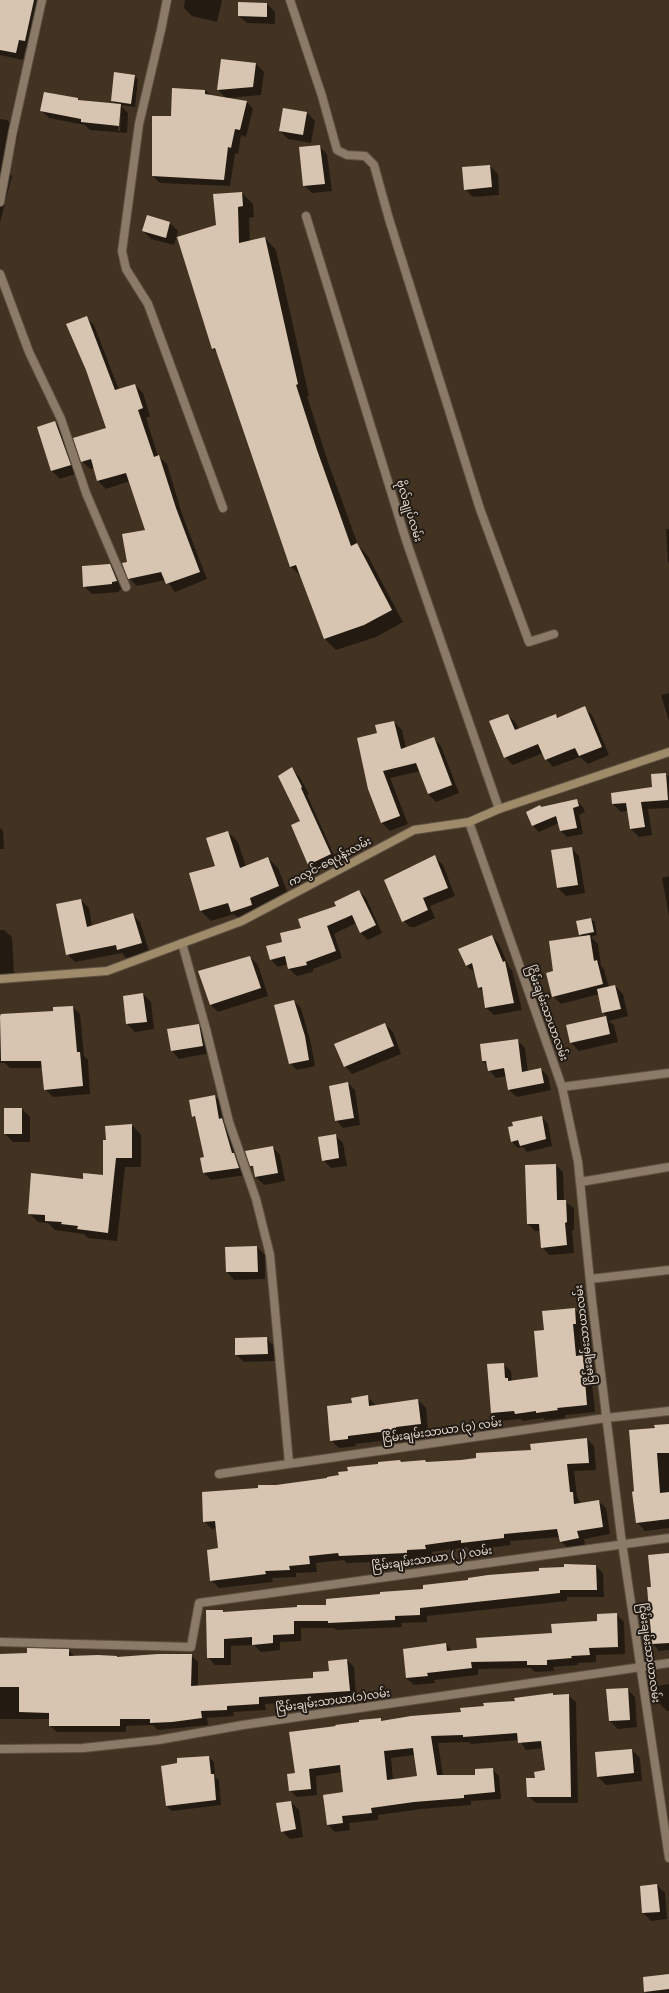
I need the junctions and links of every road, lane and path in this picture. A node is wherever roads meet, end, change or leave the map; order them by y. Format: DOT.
graph roads {
  1 [pos="42,0"];
  2 [pos="167,0"];
  3 [pos="290,0"];
  4 [pos="0,202"];
  5 [pos="306,216"];
  6 [pos="0,274"];
  7 [pos="223,508"];
  8 [pos="126,587"];
  9 [pos="554,634"];
  10 [pos="669,752"];
  11 [pos="499,809"];
  12 [pos="468,822"];
  13 [pos="182,943"];
  14 [pos="0,979"];
  15 [pos="669,1073"];
  16 [pos="562,1087"];
  17 [pos="669,1167"];
  18 [pos="580,1182"];
  19 [pos="669,1270"];
  20 [pos="590,1279"];
  21 [pos="669,1411"];
  22 [pos="606,1418"];
  23 [pos="289,1464"];
  24 [pos="219,1474"];
  25 [pos="669,1538"];
  26 [pos="622,1544"];
  27 [pos="0,1642"];
  28 [pos="669,1663"];
  29 [pos="640,1667"];
  30 [pos="0,1749"];
  31 [pos="669,1858"];
  1 -- 4 [label="street"];
  2 -- 7 [label="street"];
  3 -- 9 [label="street"];
  5 -- 11 [label="street, ဗိုလ်ချုပ်လမ်း"];
  6 -- 8 [label="street"];
  10 -- 11 [label="street, ကလွင်-ရေပုန်းလမ်း"];
  11 -- 12 [label="street, ကလွင်-ရေပုန်းလမ်း"];
  12 -- 13 [label="street, ကလွင်-ရေပုန်းလမ်း"];
  12 -- 16 [label="street, ငြိမ်းချမ်းသာယာလမ်း"];
  13 -- 14 [label="street, ကလွင်-ရေပုန်းလမ်း"];
  13 -- 23 [label="street"];
  15 -- 16 [label="street"];
  16 -- 18 [label="street, ငြိမ်းချမ်းသာယာလမ်း"];
  17 -- 18 [label="street"];
  18 -- 20 [label="street, ငြိမ်းချမ်းသာယာလမ်း"];
  19 -- 20 [label="street"];
  20 -- 22 [label="street, ငြိမ်းချမ်းသာယာလမ်း"];
  21 -- 22 [label="street, ငြိမ်းချမ်းသာယာ (၃) လမ်း"];
  22 -- 23 [label="street, ငြိမ်းချမ်းသာယာ (၃) လမ်း"];
  22 -- 26 [label="street, ငြိမ်းချမ်းသာယာလမ်း"];
  23 -- 24 [label="street, ငြိမ်းချမ်းသာယာ (၃) လမ်း"];
  25 -- 26 [label="street, ငြိမ်းချမ်းသာယာ (၂) လမ်း"];
  26 -- 27 [label="street, ငြိမ်းချမ်းသာယာ (၂) လမ်း"];
  26 -- 29 [label="street, ငြိမ်းချမ်းသာယာလမ်း"];
  28 -- 29 [label="street, ငြိမ်းချမ်းသာယာ(၁)လမ်း"];
  29 -- 30 [label="street, ငြိမ်းချမ်းသာယာ(၁)လမ်း"];
  29 -- 31 [label="street, ငြိမ်းချမ်းသာယာလမ်း"];
}
